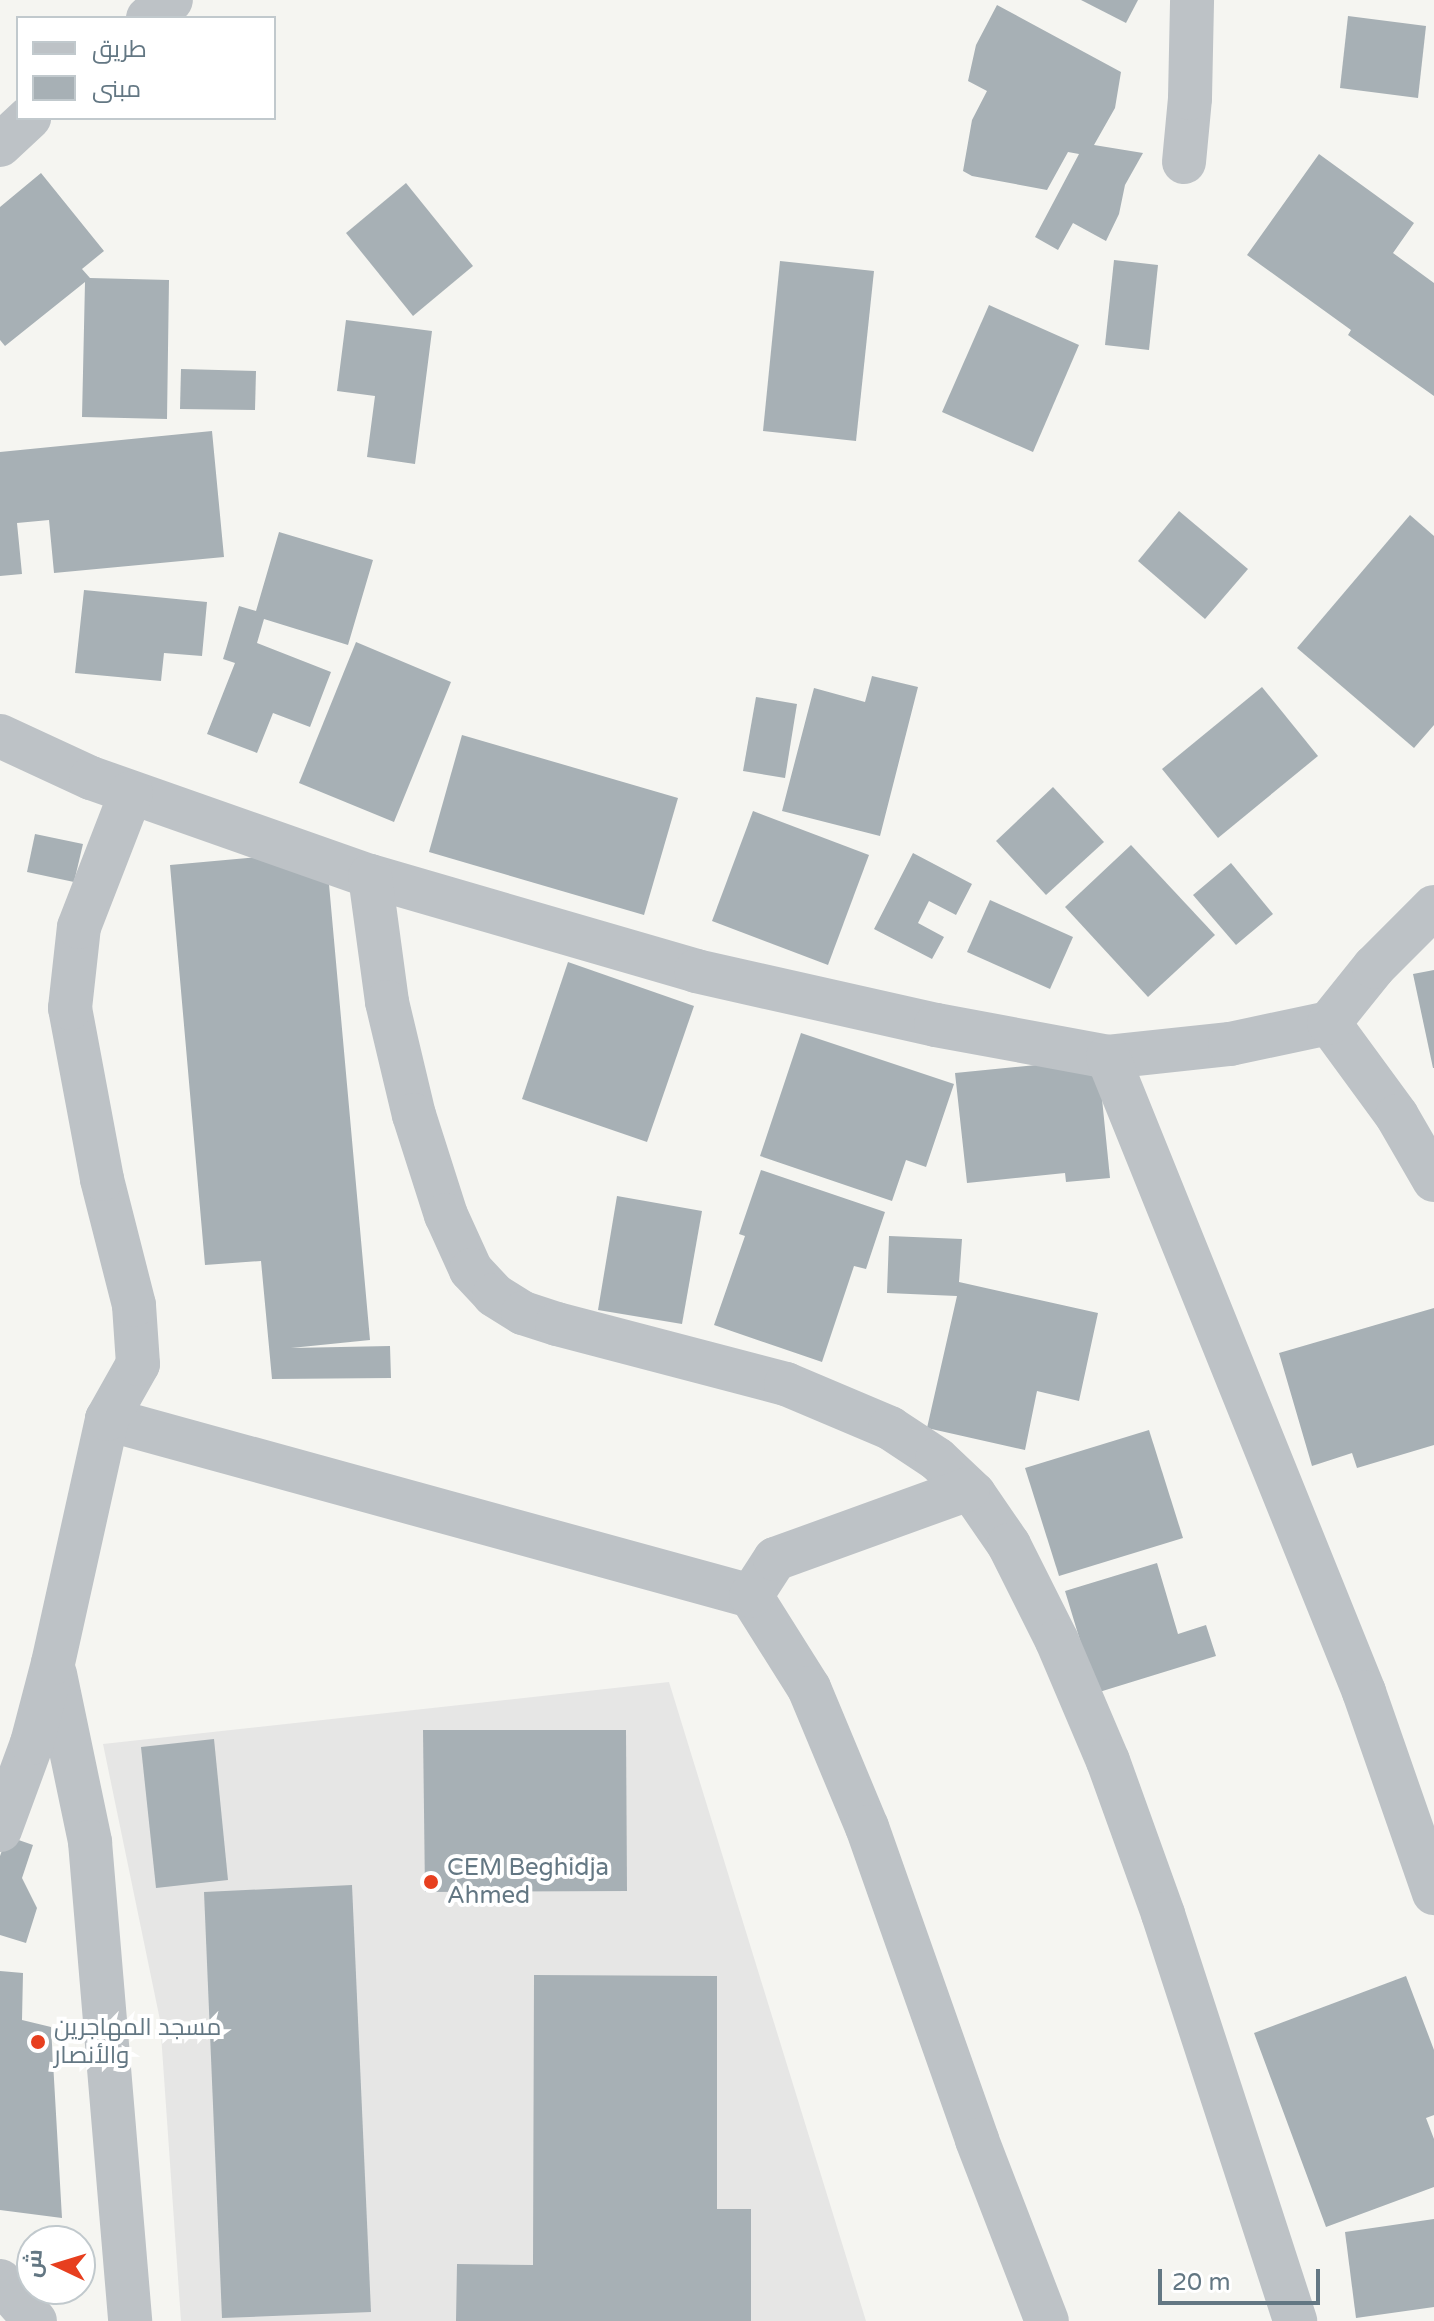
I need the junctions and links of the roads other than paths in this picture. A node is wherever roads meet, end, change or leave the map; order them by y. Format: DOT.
graph roads {
  1 [pos="171,0"];
  2 [pos="1192,0"];
  3 [pos="151,16"];
  4 [pos="27,120"];
  5 [pos="0,145"];
  6 [pos="1184,162"];
  7 [pos="0,736"];
  8 [pos="131,793"];
  9 [pos="370,876"];
  10 [pos="1434,907"];
  11 [pos="1329,1023"];
  12 [pos="1108,1057"];
  13 [pos="1434,1180"];
  14 [pos="107,1419"];
  15 [pos="968,1489"];
  16 [pos="751,1596"];
  17 [pos="53,1663"];
  18 [pos="0,1830"];
  19 [pos="1434,1893"];
  20 [pos="0,2281"];
  21 [pos="35,2321"];
  22 [pos="130,2321"];
  23 [pos="1047,2321"];
  24 [pos="1295,2321"];
  1 -- 3 [label="street"];
  2 -- 6 [label="street"];
  4 -- 5 [label="street"];
  7 -- 8 [label="street"];
  8 -- 9 [label="street"];
  8 -- 14 [label="street"];
  9 -- 12 [label="street"];
  9 -- 15 [label="street"];
  10 -- 11 [label="street"];
  11 -- 12 [label="street"];
  11 -- 13 [label="street"];
  12 -- 19 [label="street"];
  14 -- 16 [label="street"];
  14 -- 17 [label="street"];
  15 -- 16 [label="street"];
  15 -- 24 [label="street"];
  16 -- 23 [label="street"];
  17 -- 18 [label="street"];
  17 -- 22 [label="street"];
  20 -- 21 [label="street"];
}
